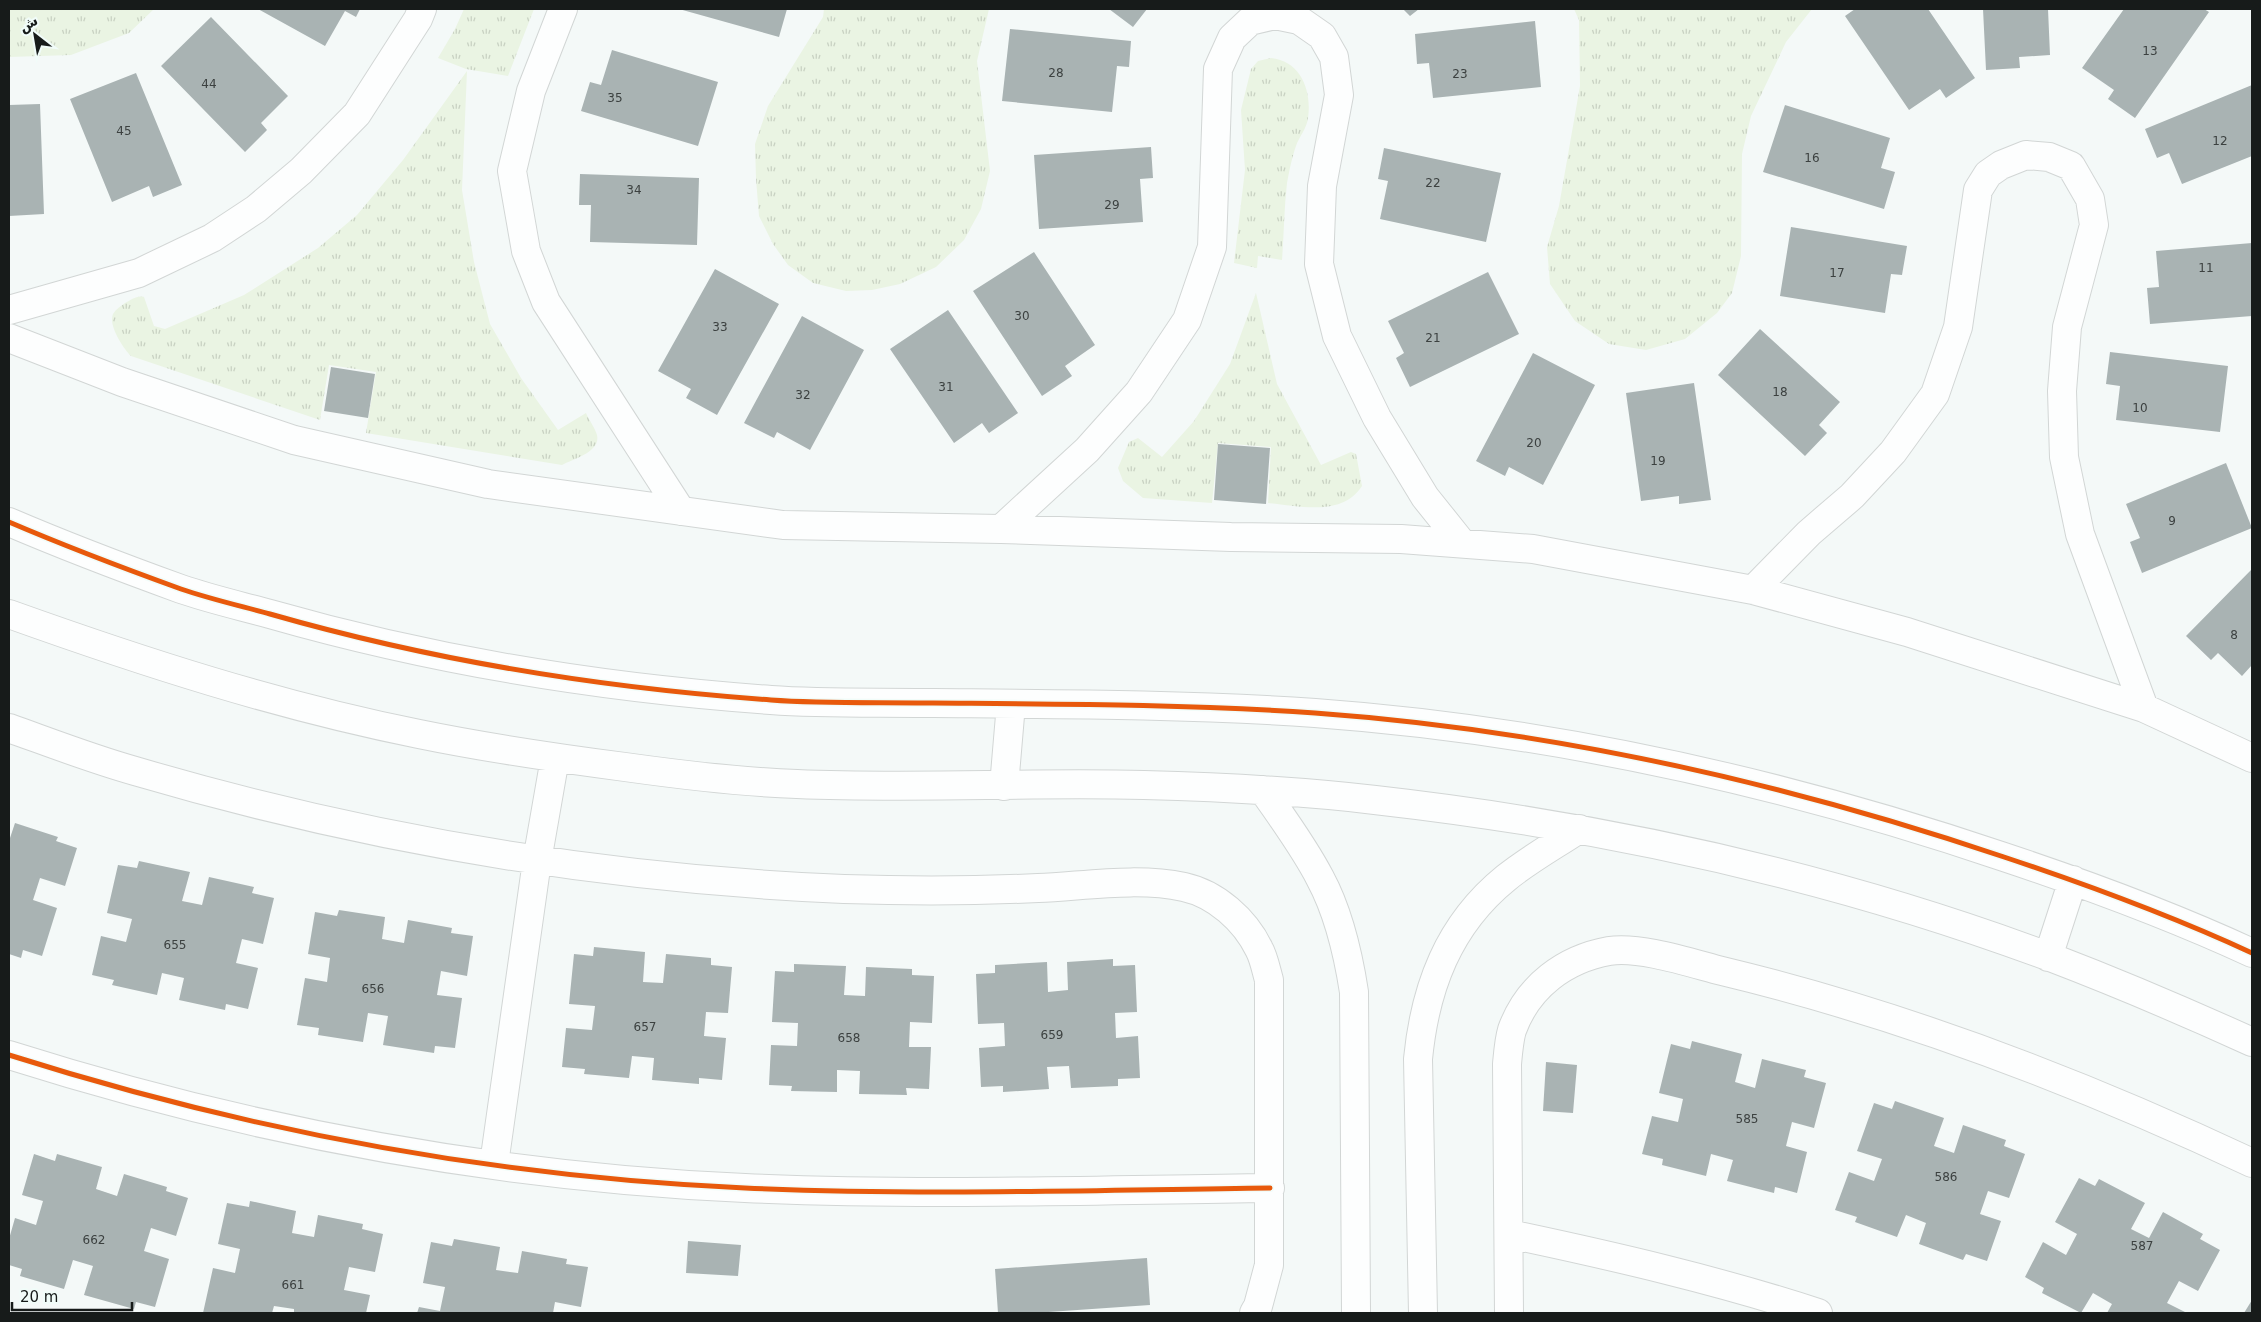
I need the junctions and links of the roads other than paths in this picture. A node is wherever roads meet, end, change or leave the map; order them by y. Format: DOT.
graph roads {
  1 [pos="422,9"];
  2 [pos="563,9"];
  3 [pos="9,310"];
  4 [pos="9,338"];
  5 [pos="682,511"];
  6 [pos="9,522"];
  7 [pos="1001,529"];
  8 [pos="1461,542"];
  9 [pos="1753,590"];
  10 [pos="9,614"];
  11 [pos="1011,704"];
  12 [pos="2144,708"];
  13 [pos="9,728"];
  14 [pos="555,758"];
  15 [pos="2252,758"];
  16 [pos="1004,786"];
  17 [pos="1263,790"];
  18 [pos="1579,829"];
  19 [pos="537,861"];
  20 [pos="2073,880"];
  21 [pos="2252,954"];
  22 [pos="2048,957"];
  23 [pos="2252,1042"];
  24 [pos="9,1055"];
  25 [pos="2252,1163"];
  26 [pos="494,1164"];
  27 [pos="1270,1188"];
  28 [pos="1509,1234"];
  29 [pos="1254,1313"];
  30 [pos="1356,1313"];
  31 [pos="1423,1313"];
  32 [pos="1509,1313"];
  33 [pos="1818,1313"];
  1 -- 3 [label="street"];
  2 -- 5 [label="street"];
  4 -- 5 [label="street"];
  5 -- 7 [label="street"];
  6 -- 11 [label="street"];
  7 -- 8 [label="street"];
  7 -- 8 [label="street"];
  8 -- 9 [label="street"];
  9 -- 12 [label="street"];
  9 -- 12 [label="street"];
  10 -- 14 [label="street"];
  11 -- 16 [label="street"];
  11 -- 20 [label="street"];
  12 -- 15 [label="street"];
  13 -- 19 [label="street"];
  14 -- 16 [label="street"];
  14 -- 19 [label="street"];
  16 -- 17 [label="street"];
  17 -- 18 [label="street"];
  17 -- 30 [label="street"];
  18 -- 22 [label="street"];
  18 -- 31 [label="street"];
  19 -- 26 [label="street"];
  19 -- 27 [label="street"];
  20 -- 21 [label="street"];
  20 -- 22 [label="street"];
  22 -- 23 [label="street"];
  24 -- 26 [label="street"];
  25 -- 28 [label="street"];
  26 -- 27 [label="street"];
  27 -- 29 [label="street"];
  28 -- 32 [label="street"];
  28 -- 33 [label="street"];
}
